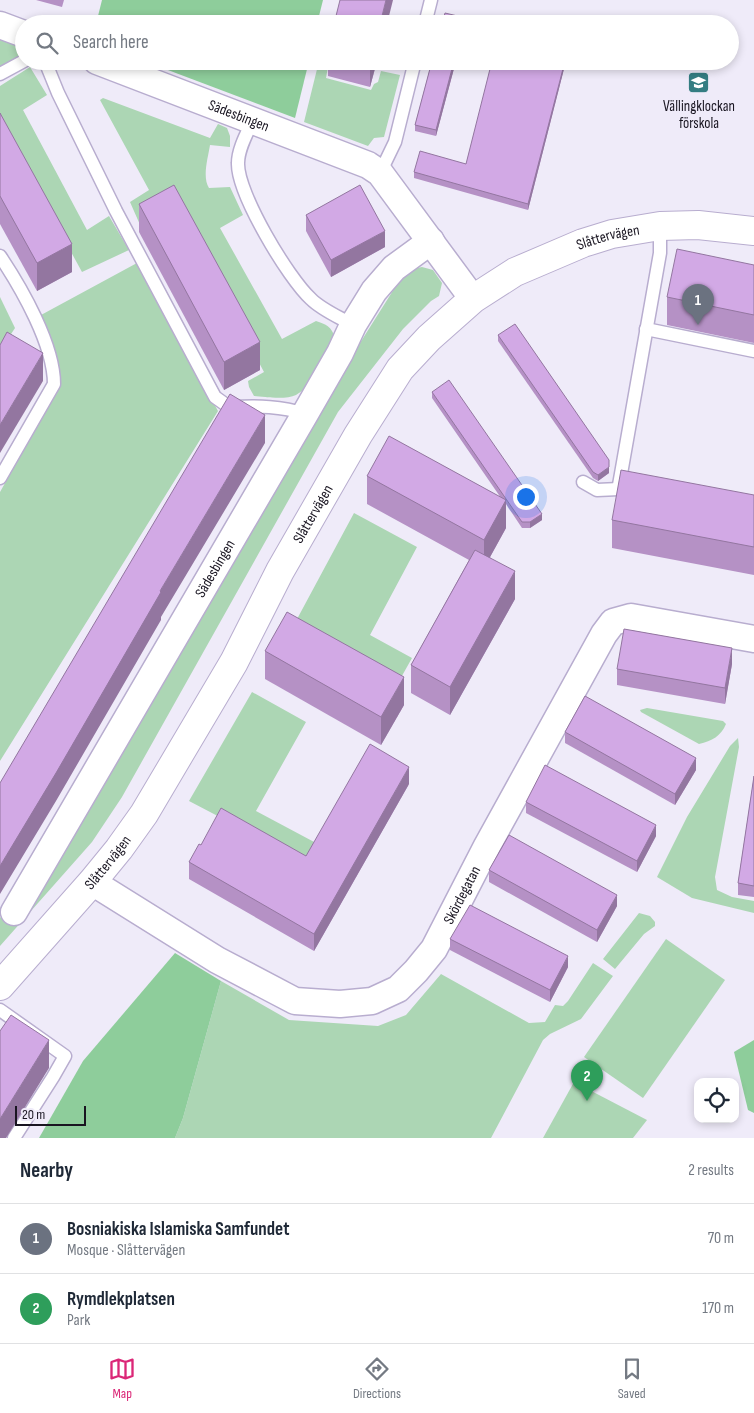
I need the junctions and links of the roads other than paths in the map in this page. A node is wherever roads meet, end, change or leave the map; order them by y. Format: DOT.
graph roads {
  1 [pos="431,0"];
  2 [pos="427,15"];
  3 [pos="0,25"];
  4 [pos="15,31"];
  5 [pos="15,66"];
  6 [pos="49,70"];
  7 [pos="121,70"];
  8 [pos="414,70"];
  9 [pos="0,74"];
  10 [pos="253,120"];
  11 [pos="380,173"];
  12 [pos="660,226"];
  13 [pos="754,231"];
  14 [pos="431,241"];
  15 [pos="0,256"];
  16 [pos="472,299"];
  17 [pos="353,325"];
  18 [pos="646,330"];
  19 [pos="754,351"];
  20 [pos="304,414"];
  21 [pos="0,478"];
  22 [pos="583,482"];
  23 [pos="754,639"];
  24 [pos="92,882"];
  25 [pos="14,912"];
  26 [pos="0,986"];
  27 [pos="0,1010"];
  28 [pos="14,1138"];
  1 -- 2 [label="lane"];
  3 -- 4 [label="street"];
  5 -- 9 [label="lane"];
  6 -- 20 [label="lane"];
  7 -- 10 [label="street, Sädesbingen"];
  8 -- 11 [label="lane"];
  10 -- 11 [label="street, Sädesbingen"];
  10 -- 17 [label="lane"];
  11 -- 14 [label="street, Sädesbingen"];
  12 -- 13 [label="street, Slåttervägen"];
  12 -- 16 [label="street, Slåttervägen"];
  12 -- 18 [label="lane"];
  14 -- 16 [label="street, Sädesbingen"];
  14 -- 17 [label="street, Sädesbingen"];
  15 -- 21 [label="lane"];
  16 -- 24 [label="street, Slåttervägen"];
  17 -- 20 [label="street, Sädesbingen"];
  18 -- 19 [label="lane"];
  18 -- 22 [label="lane"];
  20 -- 25 [label="street, Sädesbingen"];
  23 -- 24 [label="street, Skördegatan"];
  24 -- 26 [label="street, Slåttervägen"];
  27 -- 28 [label="lane"];
}
